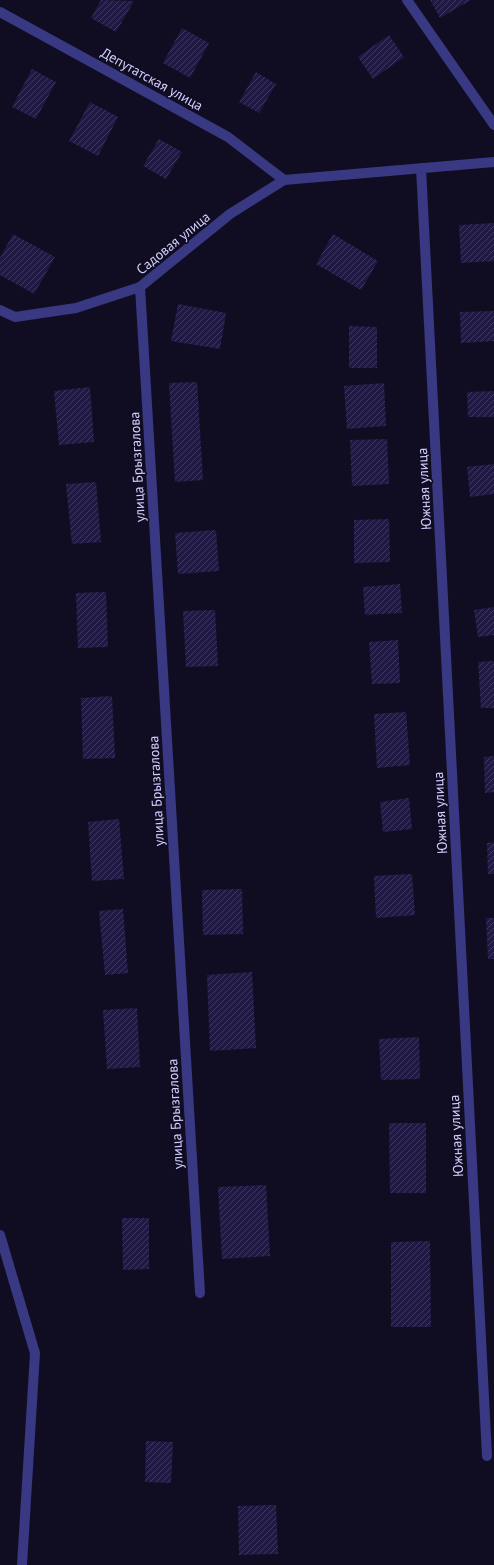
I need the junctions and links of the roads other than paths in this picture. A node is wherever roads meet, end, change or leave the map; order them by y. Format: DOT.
graph roads {
  1 [pos="407,0"];
  2 [pos="0,12"];
  3 [pos="494,124"];
  4 [pos="494,162"];
  5 [pos="421,168"];
  6 [pos="284,180"];
  7 [pos="140,287"];
  8 [pos="0,310"];
  9 [pos="0,1235"];
  10 [pos="200,1293"];
  11 [pos="487,1456"];
  12 [pos="22,1565"];
  1 -- 3 [label="street"];
  2 -- 6 [label="street, Депутатская улица"];
  4 -- 5 [label="street"];
  5 -- 6 [label="street"];
  5 -- 11 [label="street, Южная улица"];
  6 -- 7 [label="street, Садовая улица"];
  7 -- 8 [label="street, Садовая улица"];
  7 -- 10 [label="street, улица Брызгалова"];
  9 -- 12 [label="street"];
}
